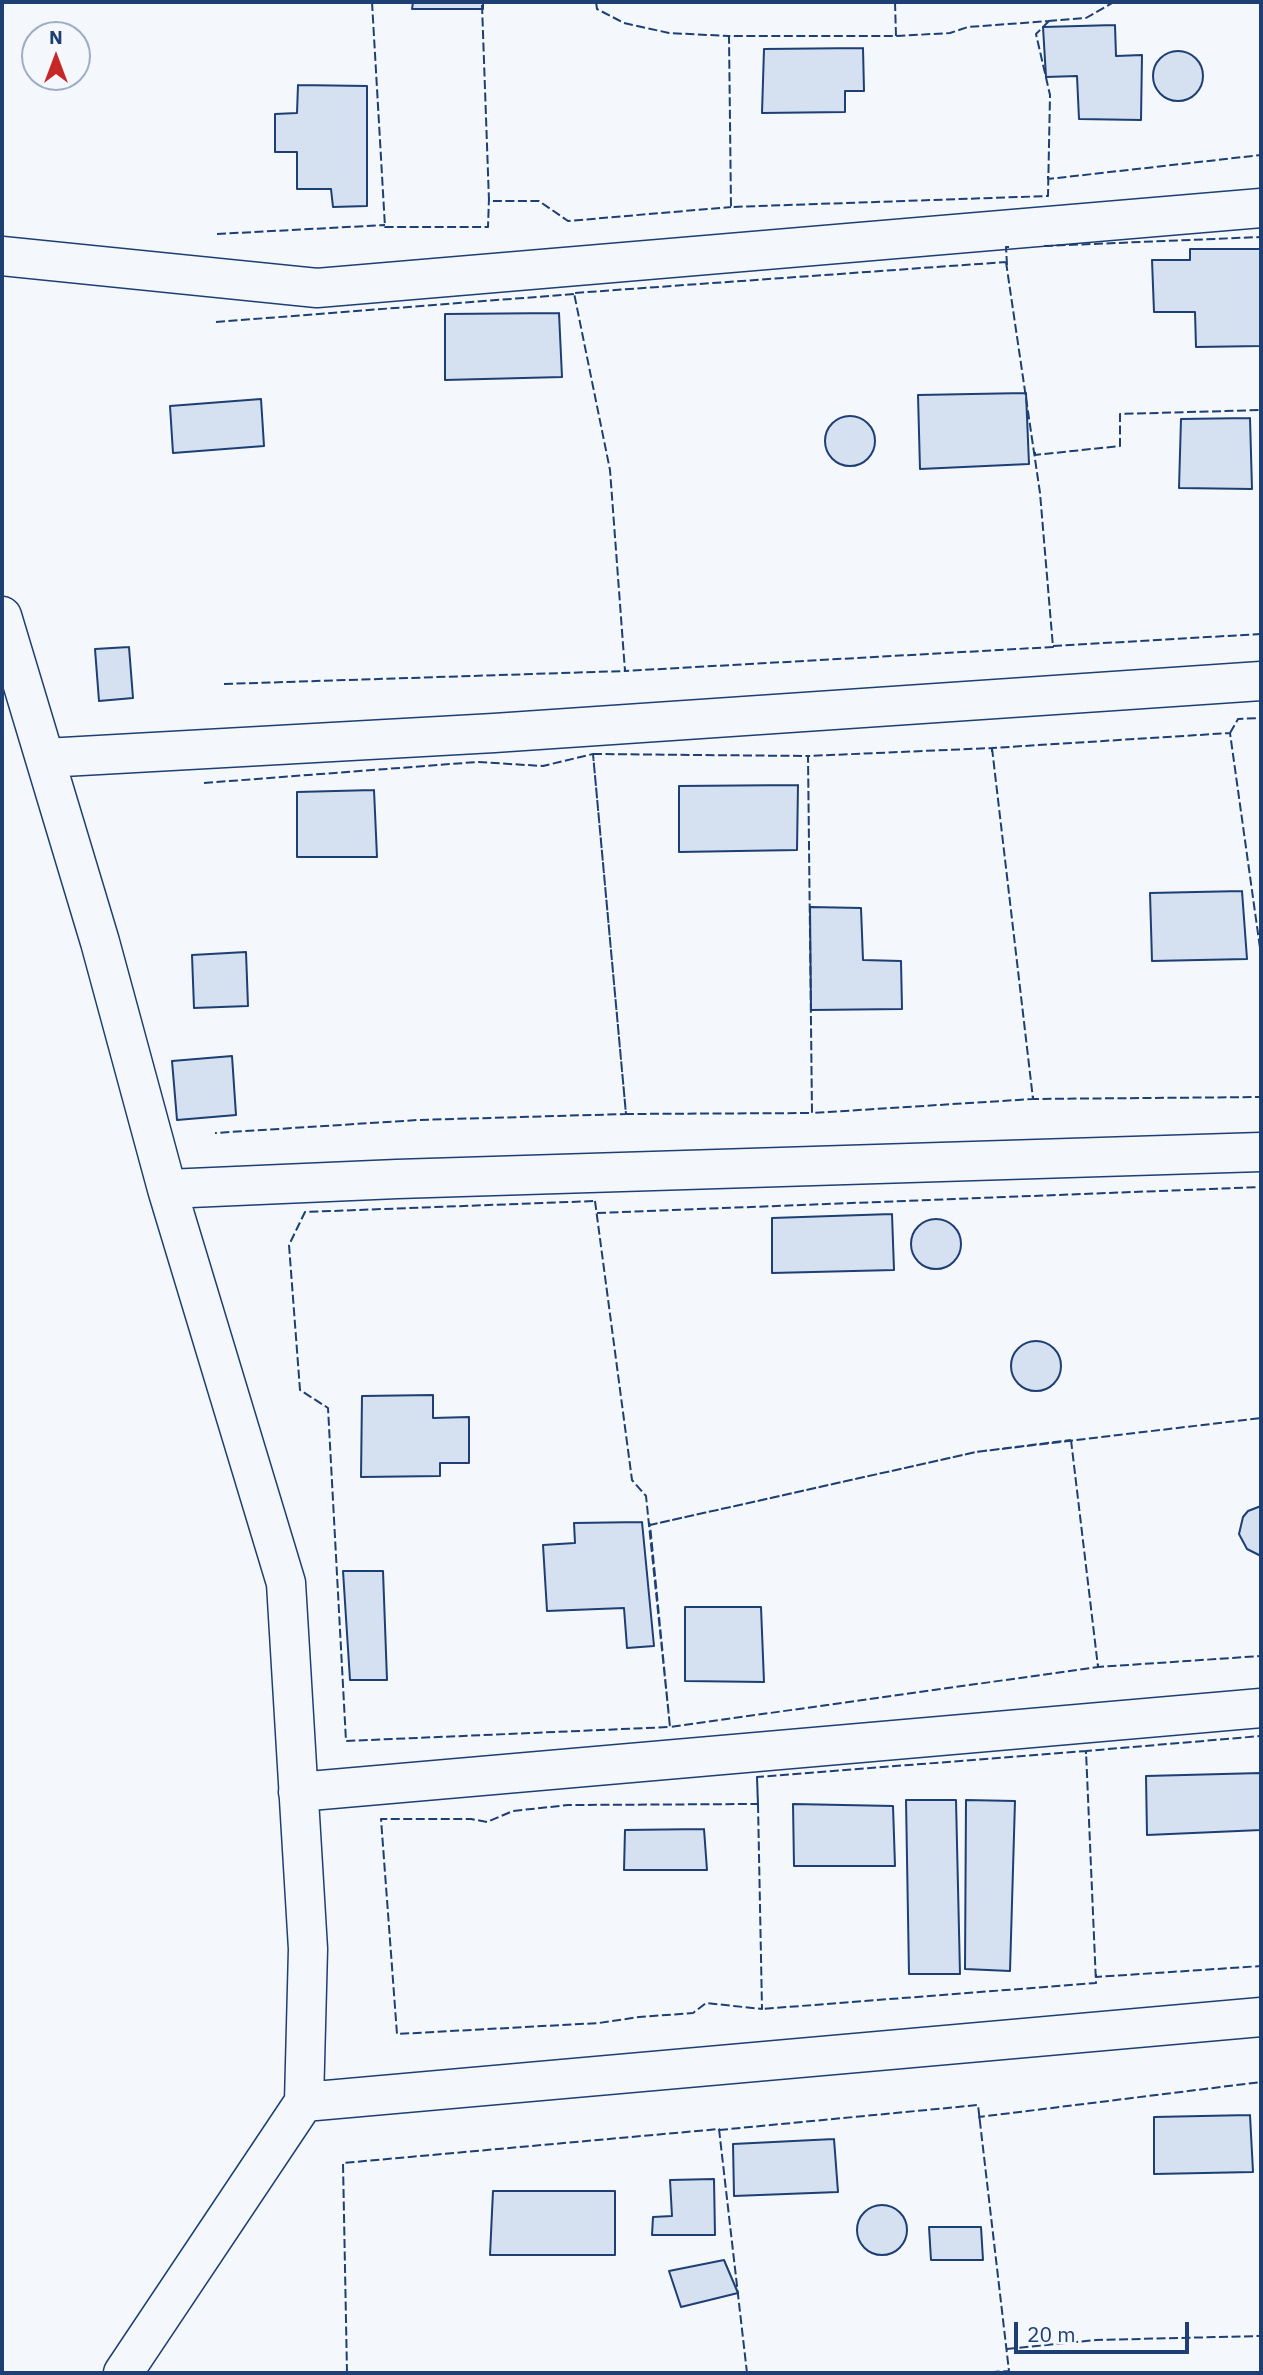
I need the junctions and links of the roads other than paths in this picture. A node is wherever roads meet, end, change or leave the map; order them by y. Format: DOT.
graph roads {
  1 [pos="1261,208"];
  2 [pos="2,256"];
  3 [pos="2,617"];
  4 [pos="1261,681"];
  5 [pos="45,758"];
  6 [pos="1261,1152"];
  7 [pos="167,1189"];
  8 [pos="1261,1708"];
  9 [pos="298,1792"];
  10 [pos="1261,2017"];
  11 [pos="304,2102"];
  12 [pos="122,2373"];
  1 -- 2 [label="street"];
  3 -- 5 [label="street"];
  4 -- 5 [label="street"];
  5 -- 7 [label="street"];
  6 -- 7 [label="street"];
  7 -- 9 [label="street"];
  8 -- 9 [label="street"];
  9 -- 11 [label="street"];
  10 -- 11 [label="street"];
  11 -- 12 [label="street"];
}
